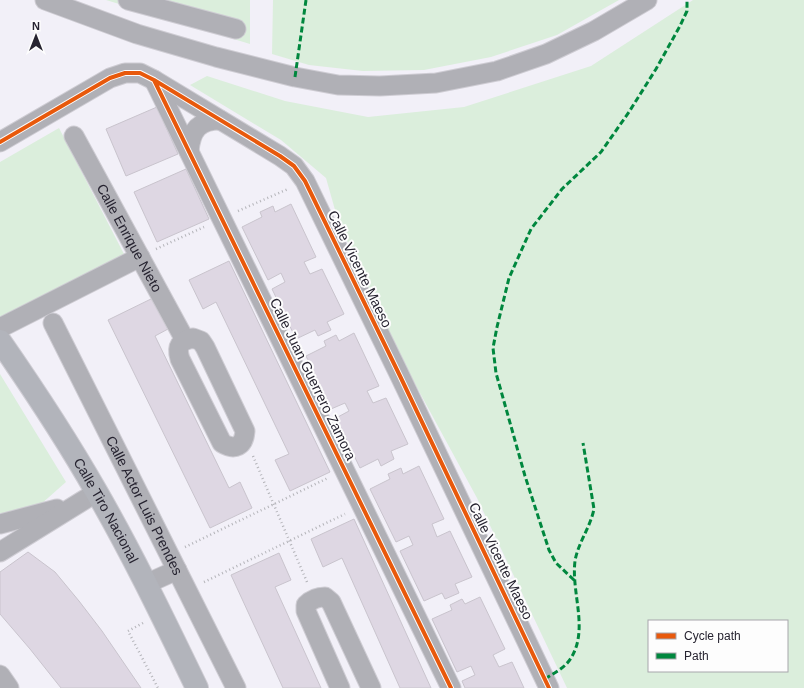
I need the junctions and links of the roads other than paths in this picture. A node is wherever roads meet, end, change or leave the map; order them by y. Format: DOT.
graph roads {
  1 [pos="45,0"];
  2 [pos="128,0"];
  3 [pos="647,0"];
  4 [pos="115,26"];
  5 [pos="236,29"];
  6 [pos="154,80"];
  7 [pos="220,120"];
  8 [pos="74,136"];
  9 [pos="0,142"];
  10 [pos="189,151"];
  11 [pos="140,257"];
  12 [pos="53,323"];
  13 [pos="0,328"];
  14 [pos="185,340"];
  15 [pos="0,341"];
  16 [pos="96,492"];
  17 [pos="78,503"];
  18 [pos="0,524"];
  19 [pos="0,552"];
  20 [pos="173,562"];
  21 [pos="146,584"];
  22 [pos="0,675"];
  23 [pos="9,688"];
  24 [pos="197,688"];
  25 [pos="236,688"];
  26 [pos="340,688"];
  27 [pos="370,688"];
  28 [pos="451,688"];
  29 [pos="549,688"];
  1 -- 4 [label="street"];
  2 -- 4 [label="street"];
  2 -- 5 [label="street"];
  3 -- 4 [label="street"];
  6 -- 7 [label="street, Calle Vicente Maeso"];
  6 -- 9 [label="street, Calle Vicente Maeso"];
  6 -- 10 [label="street, Calle Juan Guerrero Zamora"];
  7 -- 10 [label="street"];
  7 -- 29 [label="street, Calle Vicente Maeso"];
  8 -- 11 [label="street, Calle Enrique Nieto"];
  10 -- 28 [label="street, Calle Juan Guerrero Zamora"];
  11 -- 13 [label="street"];
  11 -- 14 [label="street, Calle Enrique Nieto"];
  12 -- 20 [label="street, Calle Actor Luis Prendes"];
  14 -- 14 [label="street"];
  15 -- 16 [label="main road, Calle Tiro Nacional"];
  16 -- 17 [label="street"];
  16 -- 21 [label="main road, Calle Tiro Nacional"];
  17 -- 18 [label="street"];
  17 -- 19 [label="street"];
  20 -- 21 [label="street"];
  20 -- 25 [label="street, Calle Actor Luis Prendes"];
  21 -- 24 [label="main road, Calle Tiro Nacional"];
  22 -- 23 [label="street"];
  26 -- 27 [label="street"];
}
